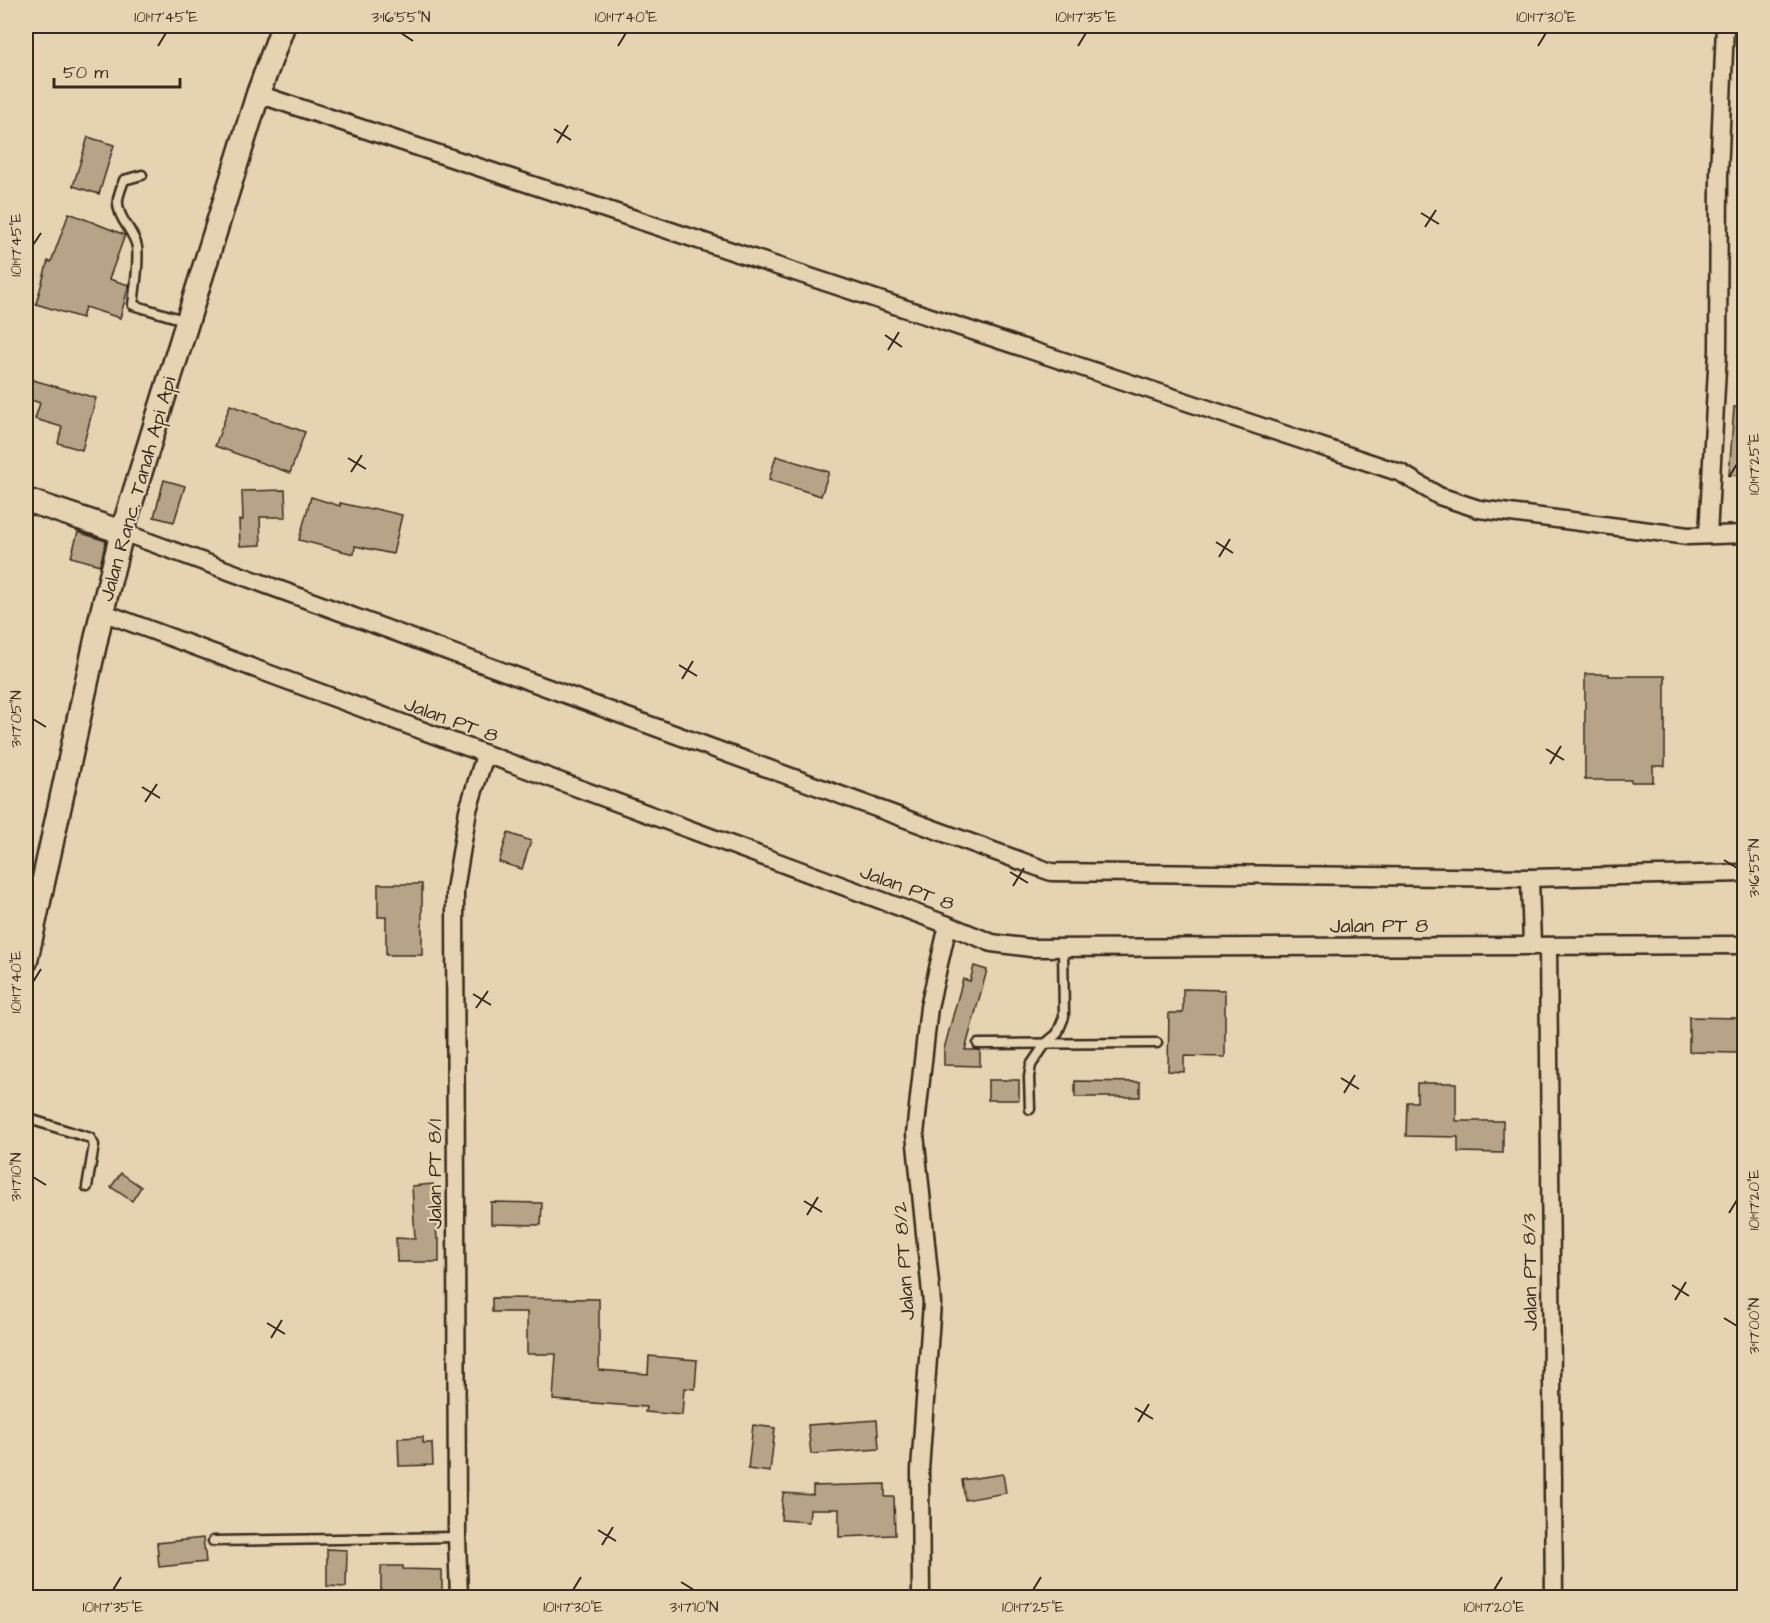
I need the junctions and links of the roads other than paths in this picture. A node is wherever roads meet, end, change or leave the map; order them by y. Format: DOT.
graph roads {
  1 [pos="283,26"];
  2 [pos="1725,26"];
  3 [pos="258,94"];
  4 [pos="142,175"];
  5 [pos="188,321"];
  6 [pos="26,500"];
  7 [pos="122,532"];
  8 [pos="1744,534"];
  9 [pos="1708,535"];
  10 [pos="102,612"];
  11 [pos="485,755"];
  12 [pos="1744,873"];
  13 [pos="1531,887"];
  14 [pos="948,925"];
  15 [pos="1537,941"];
  16 [pos="1744,945"];
  17 [pos="1063,948"];
  18 [pos="26,961"];
  19 [pos="1046,1043"];
  20 [pos="1157,1043"];
  21 [pos="978,1044"];
  22 [pos="1030,1109"];
  23 [pos="26,1118"];
  24 [pos="87,1186"];
  25 [pos="457,1537"];
  26 [pos="213,1541"];
  27 [pos="459,1598"];
  28 [pos="921,1598"];
  29 [pos="1554,1598"];
  1 -- 3 [label="street, Jalan Ranc. Tanah Api Api"];
  2 -- 9 [label="street"];
  3 -- 5 [label="street, Jalan Ranc. Tanah Api Api"];
  3 -- 9 [label="street"];
  4 -- 5 [label="lane"];
  5 -- 7 [label="street, Jalan Ranc. Tanah Api Api"];
  6 -- 7 [label="street"];
  7 -- 10 [label="street, Jalan Ranc. Tanah Api Api"];
  7 -- 13 [label="street"];
  8 -- 9 [label="street"];
  10 -- 11 [label="street, Jalan PT 8"];
  10 -- 18 [label="street, Jalan Ranc. Tanah Api Api"];
  11 -- 14 [label="street, Jalan PT 8"];
  11 -- 25 [label="street, Jalan PT 8/1"];
  12 -- 13 [label="street"];
  13 -- 15 [label="street, Jalan PT 8/3"];
  14 -- 17 [label="street, Jalan PT 8"];
  14 -- 28 [label="street, Jalan PT 8/2"];
  15 -- 16 [label="street, Jalan PT 8"];
  15 -- 17 [label="street, Jalan PT 8"];
  15 -- 29 [label="street, Jalan PT 8/3"];
  17 -- 19 [label="lane"];
  19 -- 20 [label="lane"];
  19 -- 21 [label="lane"];
  19 -- 22 [label="lane"];
  23 -- 24 [label="lane"];
  25 -- 26 [label="lane"];
  25 -- 27 [label="street, Jalan PT 8/1"];
}
